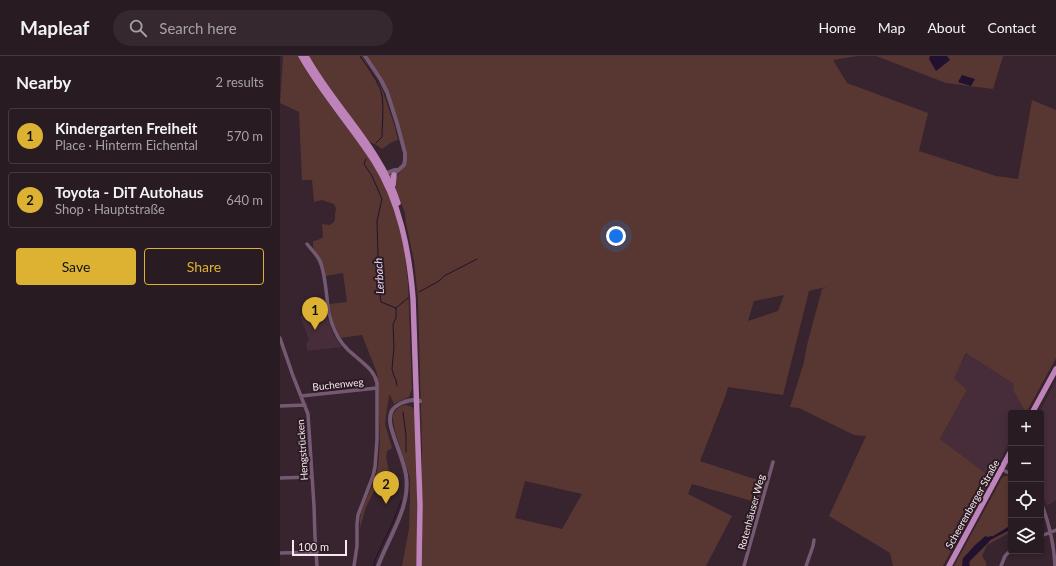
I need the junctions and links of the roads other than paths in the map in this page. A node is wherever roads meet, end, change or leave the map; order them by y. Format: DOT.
graph roads {
  1 [pos="301,56"];
  2 [pos="306,56"];
  3 [pos="365,56"];
  4 [pos="389,175"];
  5 [pos="307,244"];
  6 [pos="280,338"];
  7 [pos="1056,369"];
  8 [pos="377,388"];
  9 [pos="301,396"];
  10 [pos="417,401"];
  11 [pos="305,405"];
  12 [pos="280,406"];
  13 [pos="1034,410"];
  14 [pos="1008,458"];
  15 [pos="773,462"];
  16 [pos="1003,470"];
  17 [pos="1008,472"];
  18 [pos="312,477"];
  19 [pos="280,478"];
  20 [pos="1044,510"];
  21 [pos="1056,530"];
  22 [pos="1051,532"];
  23 [pos="1044,535"];
  24 [pos="814,540"];
  25 [pos="317,552"];
  26 [pos="280,553"];
  27 [pos="1008,554"];
  28 [pos="317,566"];
  29 [pos="354,566"];
  30 [pos="378,566"];
  31 [pos="419,566"];
  32 [pos="744,566"];
  33 [pos="806,566"];
  34 [pos="949,566"];
  35 [pos="1001,566"];
  36 [pos="1055,566"];
  1 -- 4 [label="main road"];
  2 -- 4 [label="main road"];
  3 -- 4 [label="street"];
  4 -- 10 [label="main road"];
  4 -- 10 [label="main road"];
  5 -- 8 [label="street"];
  6 -- 9 [label="street, Hengstrücken"];
  7 -- 13 [label="main road"];
  8 -- 9 [label="street, Buchenweg"];
  8 -- 29 [label="street"];
  9 -- 11 [label="street, Hengstrücken"];
  10 -- 30 [label="street"];
  10 -- 31 [label="main road"];
  11 -- 12 [label="street"];
  11 -- 18 [label="street, Hengstrücken"];
  14 -- 16 [label="main road, Scheerenberger Straße"];
  15 -- 32 [label="street, Rotenhäuser Weg"];
  16 -- 17 [label="street"];
  16 -- 34 [label="main road, Scheerenberger Straße"];
  18 -- 19 [label="street"];
  18 -- 25 [label="street, Hengstrücken"];
  20 -- 22 [label="street"];
  21 -- 22 [label="street"];
  22 -- 23 [label="street"];
  22 -- 36 [label="street"];
  24 -- 33 [label="street"];
  25 -- 26 [label="street"];
  25 -- 28 [label="street, Hengstrücken"];
  27 -- 35 [label="street"];
}
